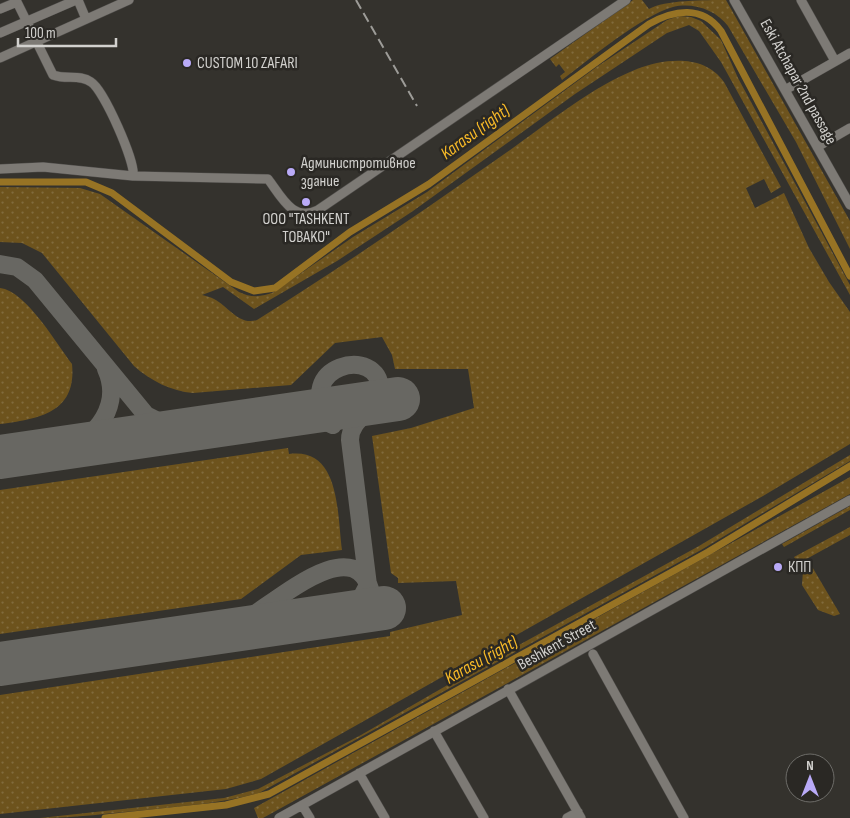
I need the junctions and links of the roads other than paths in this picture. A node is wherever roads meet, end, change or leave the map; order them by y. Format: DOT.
graph roads {
  1 [pos="129,0"];
  2 [pos="626,0"];
  3 [pos="734,0"];
  4 [pos="802,0"];
  5 [pos="73,1"];
  6 [pos="116,3"];
  7 [pos="0,9"];
  8 [pos="86,19"];
  9 [pos="26,22"];
  10 [pos="0,33"];
  11 [pos="36,42"];
  12 [pos="850,52"];
  13 [pos="0,56"];
  14 [pos="836,61"];
  15 [pos="785,90"];
  16 [pos="850,128"];
  17 [pos="817,147"];
  18 [pos="0,169"];
  19 [pos="132,176"];
  20 [pos="850,205"];
  21 [pos="850,500"];
  22 [pos="593,654"];
  23 [pos="508,689"];
  24 [pos="434,731"];
  25 [pos="359,773"];
  26 [pos="302,805"];
  27 [pos="580,815"];
  28 [pos="279,818"];
  29 [pos="310,818"];
  30 [pos="385,818"];
  31 [pos="484,818"];
  32 [pos="567,818"];
  33 [pos="684,818"];
  1 -- 6 [label="street"];
  2 -- 19 [label="street"];
  3 -- 15 [label="street, Eski Atchapar 2nd passage"];
  4 -- 14 [label="street"];
  5 -- 8 [label="street"];
  5 -- 9 [label="street"];
  6 -- 8 [label="street"];
  7 -- 9 [label="street"];
  8 -- 11 [label="street"];
  9 -- 10 [label="street"];
  9 -- 11 [label="street"];
  11 -- 13 [label="street"];
  11 -- 19 [label="street"];
  12 -- 14 [label="street"];
  14 -- 15 [label="street"];
  15 -- 17 [label="street, Eski Atchapar 2nd passage"];
  16 -- 17 [label="street"];
  17 -- 20 [label="street, Eski Atchapar 2nd passage"];
  18 -- 19 [label="street"];
  21 -- 23 [label="street, Beshkent Street"];
  22 -- 33 [label="street"];
  23 -- 24 [label="street, Beshkent Street"];
  23 -- 27 [label="street"];
  24 -- 25 [label="street, Beshkent Street"];
  24 -- 31 [label="street"];
  25 -- 26 [label="street, Beshkent Street"];
  25 -- 30 [label="street"];
  26 -- 28 [label="street, Beshkent Street"];
  26 -- 29 [label="street"];
  27 -- 32 [label="street"];
}
